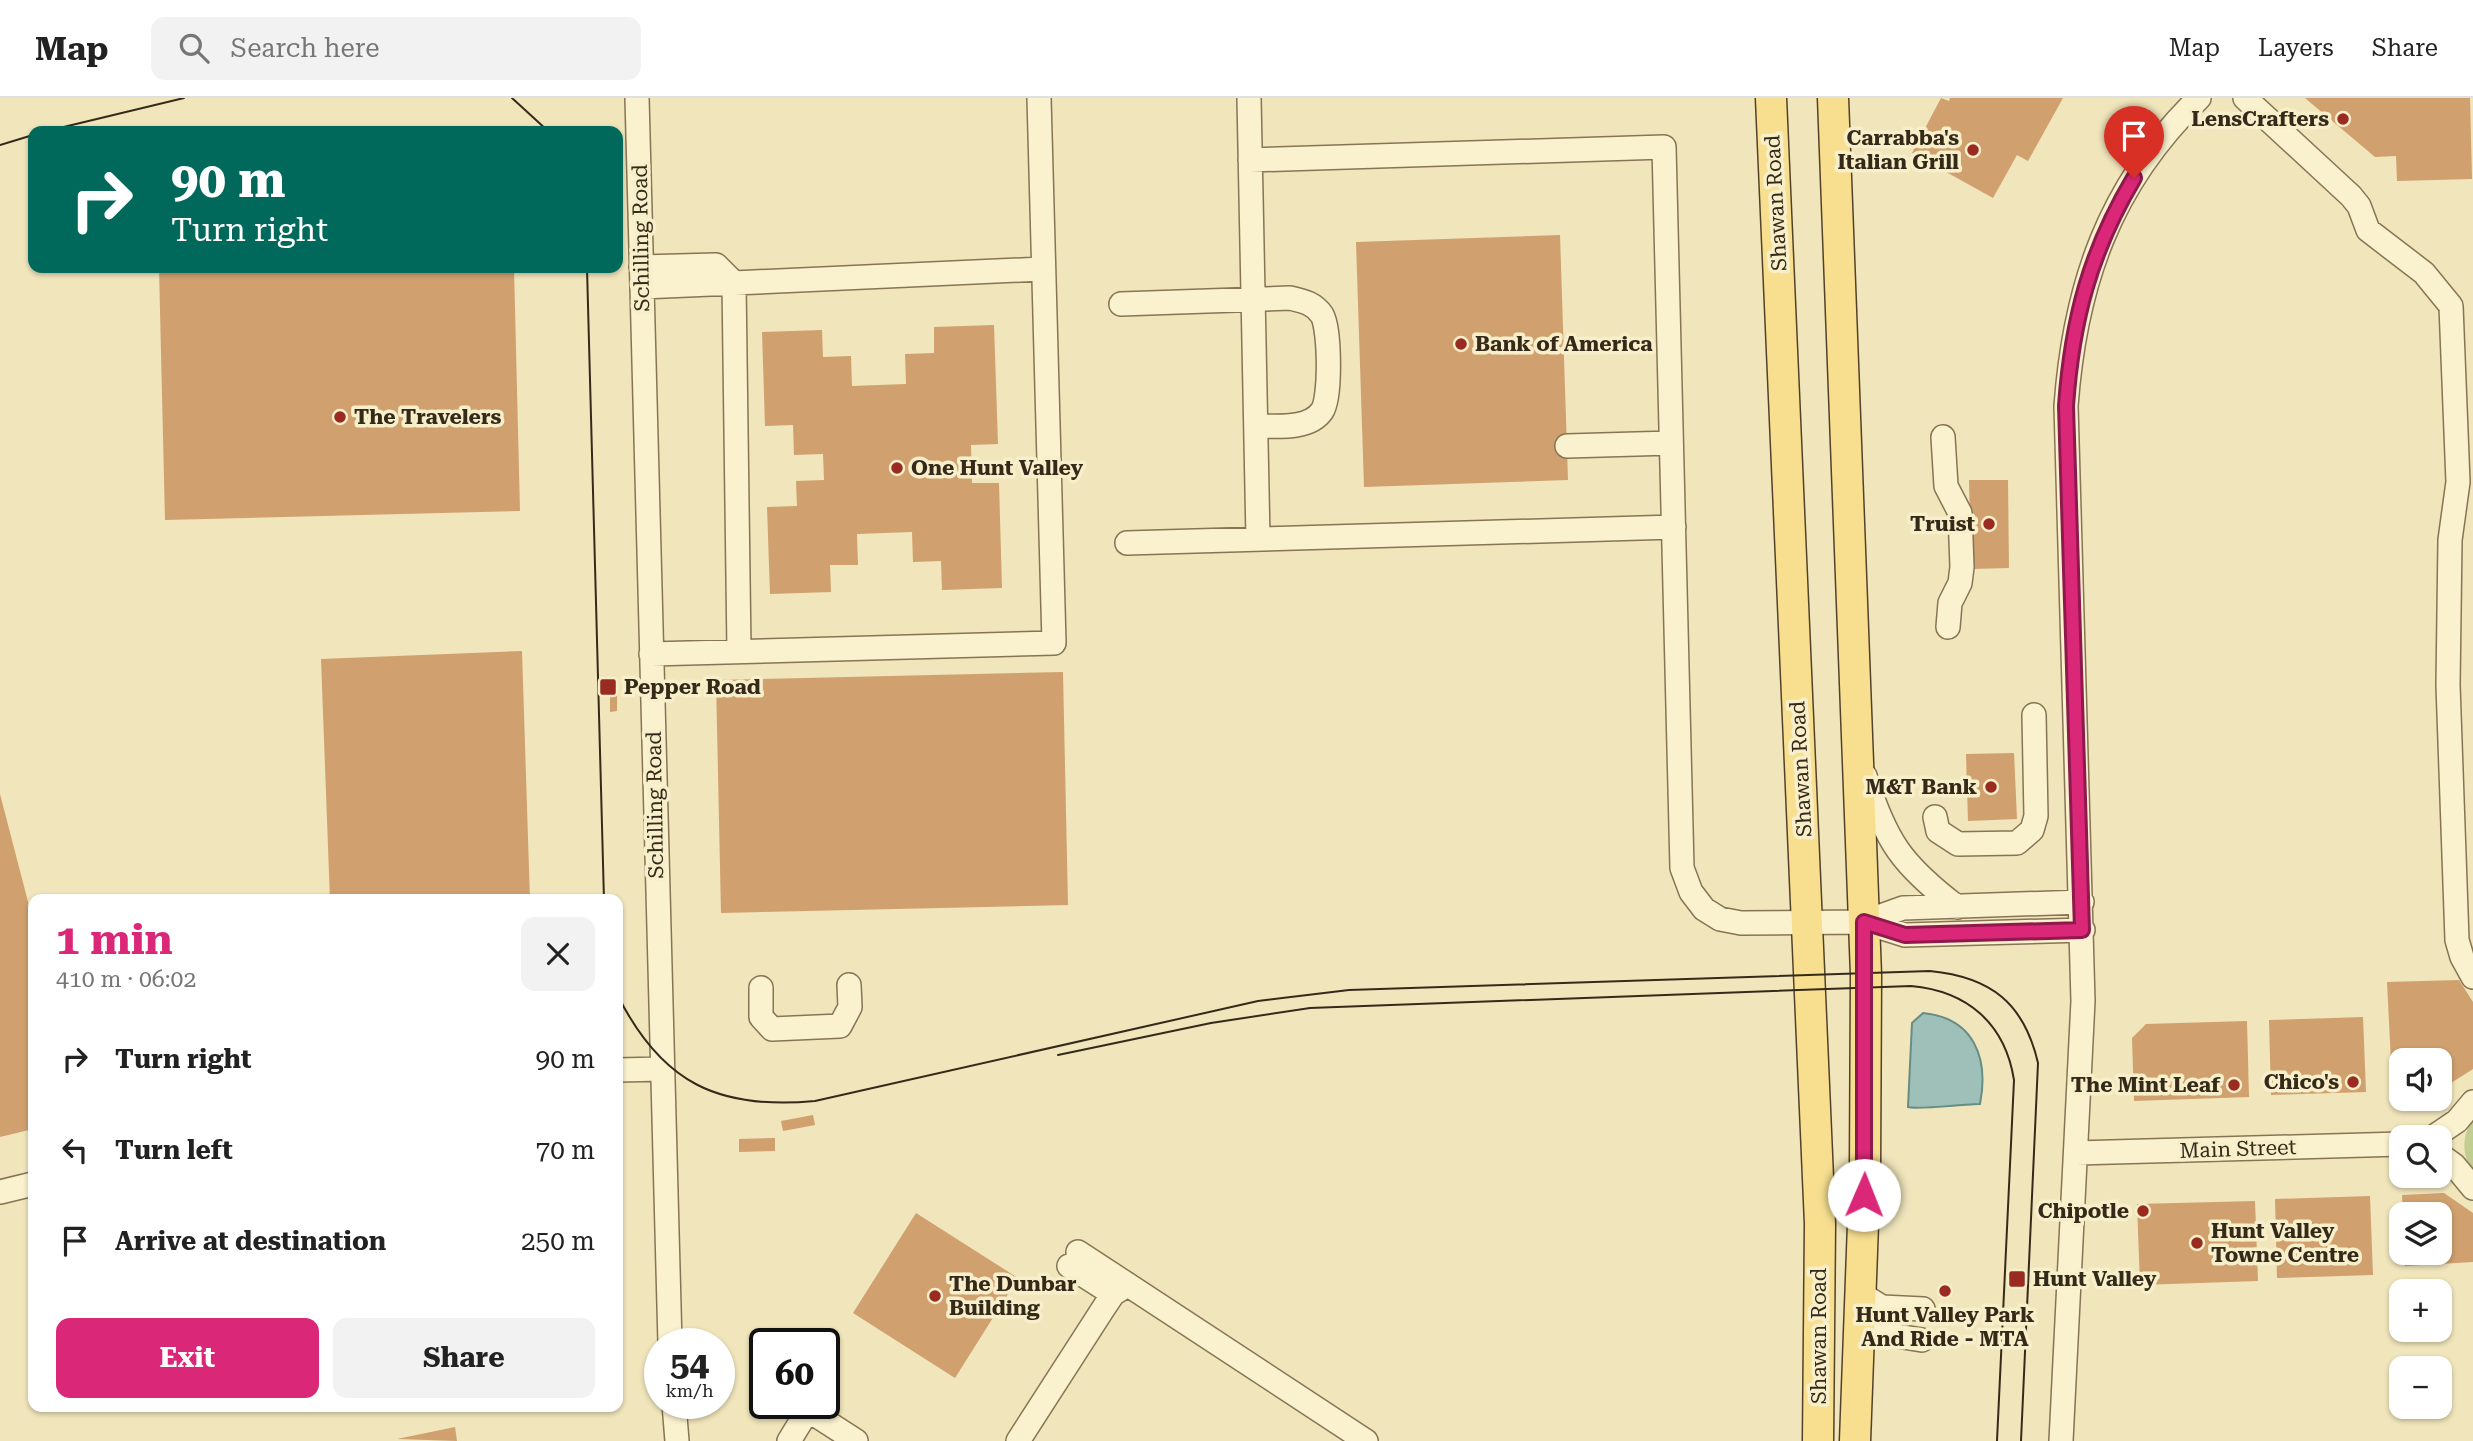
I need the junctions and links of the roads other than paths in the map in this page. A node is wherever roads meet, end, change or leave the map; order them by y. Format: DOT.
graph roads {
  1 [pos="637,98"];
  2 [pos="1039,98"];
  3 [pos="1249,98"];
  4 [pos="1748,98"];
  5 [pos="1771,98"];
  6 [pos="1833,98"];
  7 [pos="2199,98"];
  8 [pos="2245,98"];
  9 [pos="1773,150"];
  10 [pos="1250,160"];
  11 [pos="1042,269"];
  12 [pos="642,277"];
  13 [pos="734,283"];
  14 [pos="1253,299"];
  15 [pos="1121,304"];
  16 [pos="1256,426"];
  17 [pos="1943,437"];
  18 [pos="1671,443"];
  19 [pos="1567,446"];
  20 [pos="1674,527"];
  21 [pos="1258,539"];
  22 [pos="1127,543"];
  23 [pos="1948,627"];
  24 [pos="739,651"];
  25 [pos="651,654"];
  26 [pos="2034,715"];
  27 [pos="1858,753"];
  28 [pos="1935,817"];
  29 [pos="2081,902"];
  30 [pos="1957,907"];
  31 [pos="1864,922"];
  32 [pos="1808,923"];
  33 [pos="2082,930"];
  34 [pos="2473,977"];
  35 [pos="849,985"];
  36 [pos="761,988"];
  37 [pos="662,1069"];
  38 [pos="623,1070"];
  39 [pos="2473,1102"];
  40 [pos="2457,1121"];
  41 [pos="2451,1125"];
  42 [pos="2452,1138"];
  43 [pos="2389,1144"];
  44 [pos="2076,1153"];
  45 [pos="2452,1165"];
  46 [pos="28,1185"];
  47 [pos="2473,1188"];
  48 [pos="0,1192"];
  49 [pos="1074,1259"];
  50 [pos="1120,1290"];
  51 [pos="1861,1294"];
  52 [pos="1923,1309"];
  53 [pos="1820,1327"];
  54 [pos="670,1328"];
  55 [pos="1859,1330"];
  56 [pos="1922,1340"];
  57 [pos="675,1419"];
  58 [pos="677,1441"];
  59 [pos="789,1441"];
  60 [pos="856,1441"];
  61 [pos="1018,1441"];
  62 [pos="1366,1441"];
  63 [pos="1818,1441"];
  64 [pos="1855,1441"];
  65 [pos="2061,1441"];
  1 -- 12 [label="street, Schilling Road"];
  2 -- 11 [label="street"];
  3 -- 10 [label="street"];
  4 -- 9 [label="main road"];
  5 -- 9 [label="main road, Shawan Road"];
  6 -- 27 [label="main road, Shawan Road"];
  7 -- 29 [label="street"];
  8 -- 34 [label="street"];
  9 -- 32 [label="main road, Shawan Road"];
  10 -- 14 [label="street"];
  10 -- 18 [label="street"];
  11 -- 13 [label="street"];
  11 -- 24 [label="street"];
  12 -- 13 [label="street"];
  12 -- 25 [label="street, Schilling Road"];
  13 -- 24 [label="street"];
  14 -- 15 [label="street"];
  14 -- 16 [label="street"];
  14 -- 16 [label="street"];
  16 -- 21 [label="street"];
  17 -- 23 [label="street"];
  18 -- 19 [label="street"];
  18 -- 20 [label="street"];
  20 -- 21 [label="street"];
  20 -- 32 [label="street"];
  21 -- 22 [label="street"];
  24 -- 25 [label="street"];
  25 -- 37 [label="street, Schilling Road"];
  26 -- 28 [label="street"];
  27 -- 30 [label="street"];
  27 -- 31 [label="main road, Shawan Road"];
  29 -- 30 [label="street"];
  29 -- 33 [label="street"];
  30 -- 31 [label="street"];
  31 -- 32 [label="street"];
  31 -- 33 [label="street"];
  31 -- 51 [label="main road, Shawan Road"];
  32 -- 53 [label="main road, Shawan Road"];
  33 -- 44 [label="street"];
  35 -- 36 [label="street"];
  37 -- 38 [label="street"];
  37 -- 54 [label="street, Schilling Road"];
  39 -- 40 [label="street"];
  40 -- 41 [label="street"];
  40 -- 42 [label="street"];
  43 -- 44 [label="street, Main Street"];
  44 -- 65 [label="street"];
  45 -- 47 [label="street"];
  46 -- 48 [label="street"];
  49 -- 50 [label="street"];
  50 -- 61 [label="street"];
  50 -- 62 [label="street"];
  51 -- 52 [label="street"];
  51 -- 55 [label="main road, Shawan Road"];
  53 -- 55 [label="main road"];
  53 -- 63 [label="main road, Shawan Road"];
  55 -- 56 [label="street"];
  55 -- 64 [label="main road, Shawan Road"];
  57 -- 58 [label="street"];
  59 -- 60 [label="street"];
}
